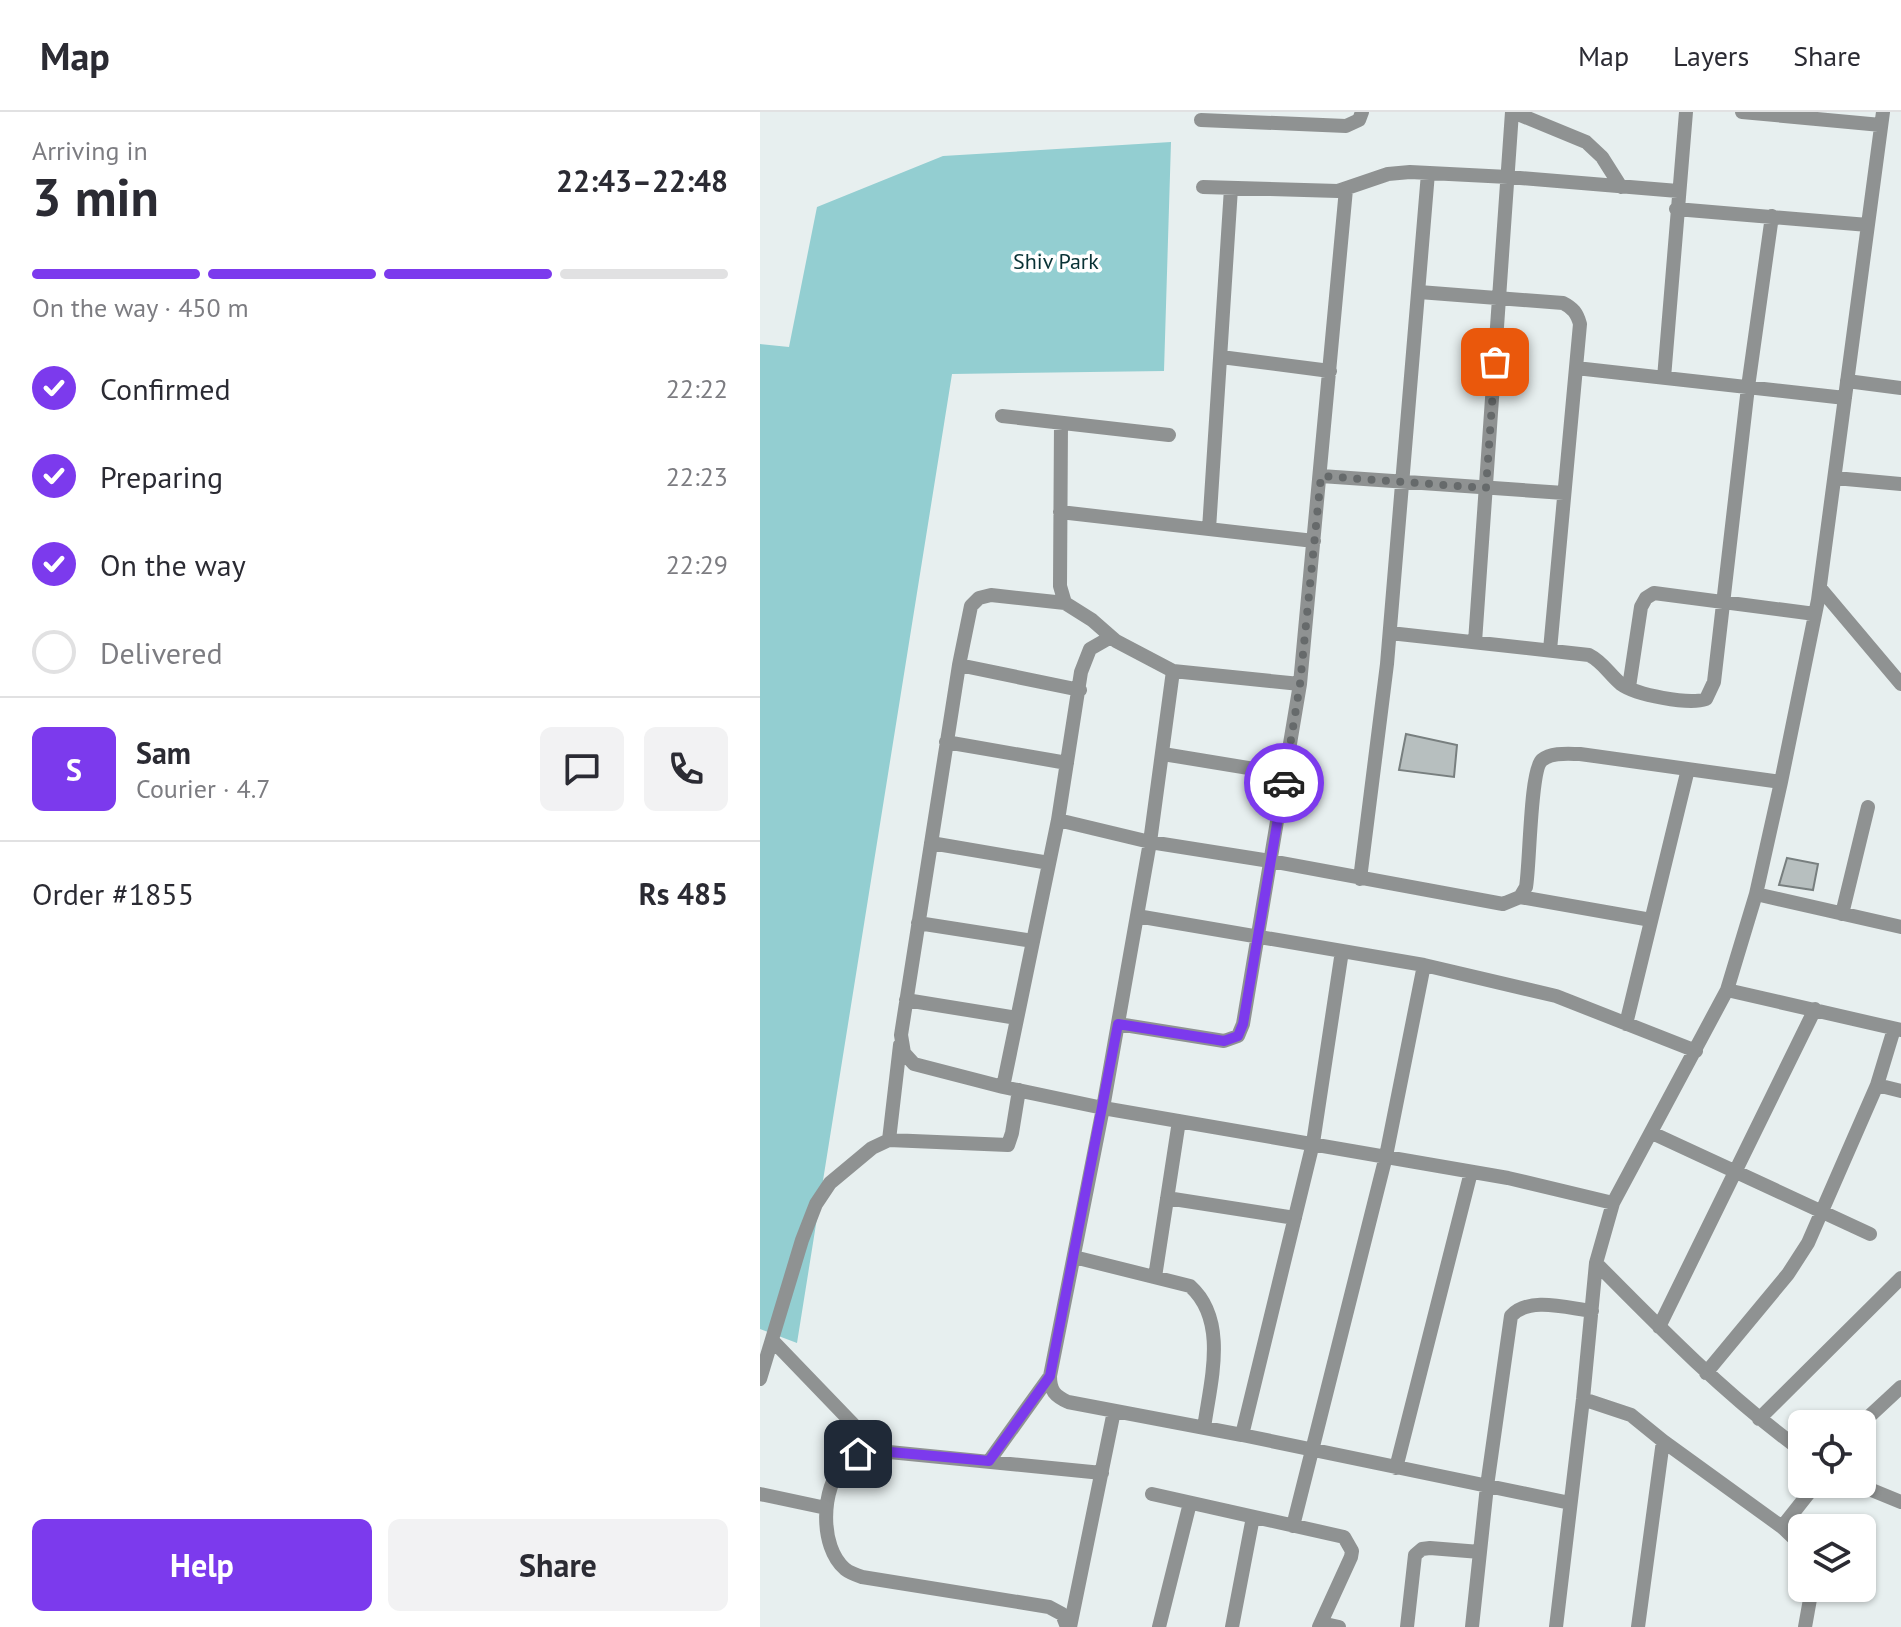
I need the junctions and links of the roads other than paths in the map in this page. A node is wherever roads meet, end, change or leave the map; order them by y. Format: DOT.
graph roads {
  1 [pos="1362,112"];
  2 [pos="1512,112"];
  3 [pos="1686,112"];
  4 [pos="1742,112"];
  5 [pos="1787,114"];
  6 [pos="1279,118"];
  7 [pos="1882,118"];
  8 [pos="1201,120"];
  9 [pos="1428,173"];
  10 [pos="1508,177"];
  11 [pos="1203,187"];
  12 [pos="1621,187"];
  13 [pos="1231,188"];
  14 [pos="1346,189"];
  15 [pos="1678,191"];
  16 [pos="1676,209"];
  17 [pos="1772,216"];
  18 [pos="1868,225"];
  19 [pos="1419,292"];
  20 [pos="1500,299"];
  21 [pos="1221,357"];
  22 [pos="1576,368"];
  23 [pos="1330,371"];
  24 [pos="1664,378"];
  25 [pos="1847,381"];
  26 [pos="1748,387"];
  27 [pos="1901,388"];
  28 [pos="1845,398"];
  29 [pos="1002,416"];
  30 [pos="1061,423"];
  31 [pos="1169,435"];
  32 [pos="1321,476"];
  33 [pos="1835,478"];
  34 [pos="1404,483"];
  35 [pos="1901,484"];
  36 [pos="1486,488"];
  37 [pos="1564,493"];
  38 [pos="1060,512"];
  39 [pos="1209,529"];
  40 [pos="1314,541"];
  41 [pos="1820,588"];
  42 [pos="1065,603"];
  43 [pos="1724,603"];
  44 [pos="1815,614"];
  45 [pos="1390,633"];
  46 [pos="1111,637"];
  47 [pos="1475,642"];
  48 [pos="1550,650"];
  49 [pos="959,665"];
  50 [pos="1173,671"];
  51 [pos="1300,684"];
  52 [pos="1901,684"];
  53 [pos="1629,687"];
  54 [pos="1080,690"];
  55 [pos="946,742"];
  56 [pos="1163,754"];
  57 [pos="1067,763"];
  58 [pos="1688,769"];
  59 [pos="1285,774"];
  60 [pos="1781,782"];
  61 [pos="1868,807"];
  62 [pos="1058,820"];
  63 [pos="1150,842"];
  64 [pos="931,843"];
  65 [pos="1270,861"];
  66 [pos="1049,863"];
  67 [pos="1360,879"];
  68 [pos="1756,894"];
  69 [pos="1520,897"];
  70 [pos="1842,914"];
  71 [pos="1137,916"];
  72 [pos="1651,920"];
  73 [pos="918,923"];
  74 [pos="1901,927"];
  75 [pos="1259,938"];
  76 [pos="1033,941"];
  77 [pos="1342,951"];
  78 [pos="1424,965"];
  79 [pos="1727,990"];
  80 [pos="906,1000"];
  81 [pos="1815,1009"];
  82 [pos="1017,1018"];
  83 [pos="1118,1024"];
  84 [pos="1626,1024"];
  85 [pos="1898,1030"];
  86 [pos="901,1035"];
  87 [pos="1696,1051"];
  88 [pos="1877,1085"];
  89 [pos="1003,1087"];
  90 [pos="1019,1090"];
  91 [pos="1901,1091"];
  92 [pos="1103,1108"];
  93 [pos="1179,1121"];
  94 [pos="1652,1133"];
  95 [pos="889,1140"];
  96 [pos="1313,1143"];
  97 [pos="1386,1156"];
  98 [pos="1471,1172"];
  99 [pos="1735,1173"];
  100 [pos="1167,1198"];
  101 [pos="1613,1203"];
  102 [pos="1822,1213"];
  103 [pos="1295,1218"];
  104 [pos="1870,1234"];
  105 [pos="1074,1257"];
  106 [pos="1596,1263"];
  107 [pos="1155,1277"];
  108 [pos="1901,1278"];
  109 [pos="1592,1311"];
  110 [pos="1659,1327"];
  111 [pos="773,1341"];
  112 [pos="1706,1373"];
  113 [pos="1050,1376"];
  114 [pos="760,1379"];
  115 [pos="1901,1387"];
  116 [pos="1583,1399"];
  117 [pos="1876,1410"];
  118 [pos="1114,1411"];
  119 [pos="1759,1419"];
  120 [pos="1204,1428"];
  121 [pos="1242,1435"];
  122 [pos="1663,1441"];
  123 [pos="1788,1441"];
  124 [pos="1314,1449"];
  125 [pos="879,1451"];
  126 [pos="989,1461"];
  127 [pos="1396,1468"];
  128 [pos="1102,1473"];
  129 [pos="1487,1486"];
  130 [pos="1876,1492"];
  131 [pos="760,1494"];
  132 [pos="1152,1494"];
  133 [pos="1805,1498"];
  134 [pos="1901,1502"];
  135 [pos="1190,1503"];
  136 [pos="1570,1503"];
  137 [pos="826,1508"];
  138 [pos="1253,1517"];
  139 [pos="1293,1526"];
  140 [pos="1782,1527"];
  141 [pos="1788,1533"];
  142 [pos="1480,1552"];
  143 [pos="1809,1602"];
  144 [pos="1320,1625"];
  145 [pos="1068,1627"];
  146 [pos="1159,1627"];
  147 [pos="1232,1627"];
  148 [pos="1339,1627"];
  149 [pos="1407,1627"];
  150 [pos="1472,1627"];
  151 [pos="1556,1627"];
  152 [pos="1638,1627"];
  153 [pos="1805,1627"];
  1 -- 6 [label="street"];
  2 -- 10 [label="street"];
  2 -- 12 [label="street"];
  3 -- 15 [label="street"];
  4 -- 5 [label="street"];
  5 -- 7 [label="street"];
  6 -- 8 [label="street"];
  7 -- 18 [label="street"];
  9 -- 10 [label="street"];
  9 -- 14 [label="street"];
  9 -- 19 [label="street"];
  10 -- 12 [label="street"];
  10 -- 20 [label="street"];
  11 -- 13 [label="street"];
  12 -- 15 [label="street"];
  13 -- 14 [label="street"];
  13 -- 21 [label="street"];
  14 -- 23 [label="street"];
  15 -- 16 [label="street"];
  16 -- 17 [label="street"];
  16 -- 24 [label="street"];
  17 -- 18 [label="street"];
  17 -- 26 [label="street"];
  18 -- 25 [label="street"];
  19 -- 20 [label="street"];
  19 -- 34 [label="street"];
  20 -- 22 [label="street"];
  20 -- 36 [label="street"];
  21 -- 23 [label="street"];
  21 -- 39 [label="street"];
  22 -- 24 [label="street"];
  22 -- 37 [label="street"];
  23 -- 32 [label="street"];
  24 -- 26 [label="street"];
  25 -- 27 [label="street"];
  25 -- 28 [label="street"];
  26 -- 28 [label="street"];
  26 -- 43 [label="street"];
  28 -- 33 [label="street"];
  29 -- 30 [label="street"];
  30 -- 31 [label="street"];
  30 -- 38 [label="street"];
  32 -- 34 [label="street"];
  32 -- 40 [label="street"];
  33 -- 35 [label="street"];
  33 -- 41 [label="street"];
  34 -- 36 [label="street"];
  34 -- 45 [label="street"];
  36 -- 37 [label="street"];
  36 -- 47 [label="street"];
  37 -- 48 [label="street"];
  38 -- 39 [label="street"];
  38 -- 42 [label="street"];
  39 -- 40 [label="street"];
  40 -- 51 [label="street"];
  41 -- 44 [label="street"];
  41 -- 52 [label="street"];
  42 -- 46 [label="street"];
  42 -- 49 [label="street"];
  43 -- 44 [label="street"];
  43 -- 53 [label="street"];
  43 -- 53 [label="street"];
  44 -- 60 [label="street"];
  45 -- 47 [label="street"];
  45 -- 67 [label="street"];
  46 -- 50 [label="street"];
  46 -- 54 [label="street"];
  47 -- 48 [label="street"];
  48 -- 53 [label="street"];
  49 -- 54 [label="street"];
  49 -- 55 [label="street"];
  50 -- 51 [label="street"];
  50 -- 56 [label="street"];
  51 -- 59 [label="street"];
  54 -- 57 [label="street"];
  55 -- 57 [label="street"];
  55 -- 64 [label="street"];
  56 -- 59 [label="street"];
  56 -- 63 [label="street"];
  57 -- 62 [label="street"];
  58 -- 60 [label="street"];
  58 -- 69 [label="street"];
  58 -- 72 [label="street"];
  59 -- 65 [label="street"];
  60 -- 68 [label="street"];
  61 -- 70 [label="street"];
  62 -- 63 [label="street"];
  62 -- 66 [label="street"];
  63 -- 65 [label="street"];
  63 -- 71 [label="street"];
  64 -- 66 [label="street"];
  64 -- 73 [label="street"];
  65 -- 67 [label="street"];
  65 -- 75 [label="street"];
  66 -- 76 [label="street"];
  67 -- 69 [label="street"];
  68 -- 70 [label="street"];
  68 -- 79 [label="street"];
  69 -- 72 [label="street"];
  70 -- 74 [label="street"];
  71 -- 75 [label="street"];
  71 -- 83 [label="street"];
  72 -- 84 [label="street"];
  73 -- 76 [label="street"];
  73 -- 80 [label="street"];
  75 -- 77 [label="street"];
  75 -- 83 [label="street"];
  76 -- 82 [label="street"];
  77 -- 78 [label="street"];
  77 -- 96 [label="street"];
  78 -- 84 [label="street"];
  78 -- 97 [label="street"];
  79 -- 81 [label="street"];
  79 -- 87 [label="street"];
  80 -- 82 [label="street"];
  80 -- 86 [label="street"];
  81 -- 85 [label="street"];
  81 -- 99 [label="street"];
  82 -- 89 [label="street"];
  83 -- 92 [label="street"];
  84 -- 87 [label="street"];
  85 -- 88 [label="street"];
  86 -- 89 [label="street"];
  86 -- 95 [label="street"];
  87 -- 94 [label="street"];
  88 -- 91 [label="street"];
  88 -- 102 [label="street"];
  89 -- 90 [label="street"];
  90 -- 92 [label="street"];
  90 -- 95 [label="street"];
  92 -- 93 [label="street"];
  92 -- 105 [label="street"];
  93 -- 96 [label="street"];
  93 -- 100 [label="street"];
  94 -- 99 [label="street"];
  94 -- 101 [label="street"];
  95 -- 111 [label="street"];
  96 -- 97 [label="street"];
  96 -- 103 [label="street"];
  97 -- 98 [label="street"];
  97 -- 124 [label="street"];
  98 -- 101 [label="street"];
  98 -- 127 [label="street"];
  99 -- 102 [label="street"];
  99 -- 110 [label="street"];
  100 -- 103 [label="street"];
  100 -- 107 [label="street"];
  101 -- 106 [label="street"];
  102 -- 104 [label="street"];
  102 -- 112 [label="street"];
  103 -- 121 [label="street"];
  105 -- 107 [label="street"];
  105 -- 113 [label="street"];
  106 -- 109 [label="street"];
  106 -- 110 [label="street"];
  107 -- 120 [label="street"];
  108 -- 119 [label="street"];
  109 -- 116 [label="street"];
  109 -- 129 [label="street"];
  110 -- 112 [label="street"];
  111 -- 114 [label="street"];
  111 -- 125 [label="street"];
  112 -- 119 [label="street"];
  113 -- 118 [label="street"];
  113 -- 126 [label="street"];
  115 -- 117 [label="street"];
  116 -- 122 [label="street"];
  116 -- 136 [label="street"];
  118 -- 120 [label="street"];
  118 -- 128 [label="street"];
  119 -- 123 [label="street"];
  120 -- 121 [label="street"];
  121 -- 124 [label="street"];
  122 -- 140 [label="street"];
  122 -- 152 [label="street"];
  124 -- 127 [label="street"];
  124 -- 139 [label="street"];
  125 -- 126 [label="street"];
  125 -- 137 [label="street"];
  126 -- 128 [label="street"];
  127 -- 129 [label="street"];
  128 -- 145 [label="street"];
  129 -- 136 [label="street"];
  129 -- 142 [label="street"];
  130 -- 134 [label="street"];
  131 -- 137 [label="street"];
  132 -- 135 [label="street"];
  133 -- 140 [label="street"];
  135 -- 138 [label="street"];
  135 -- 146 [label="street"];
  136 -- 151 [label="street"];
  137 -- 145 [label="street"];
  138 -- 139 [label="street"];
  138 -- 147 [label="street"];
  139 -- 144 [label="street"];
  140 -- 141 [label="street"];
  142 -- 149 [label="street"];
  142 -- 150 [label="street"];
  143 -- 153 [label="street"];
  144 -- 148 [label="street"];
}
